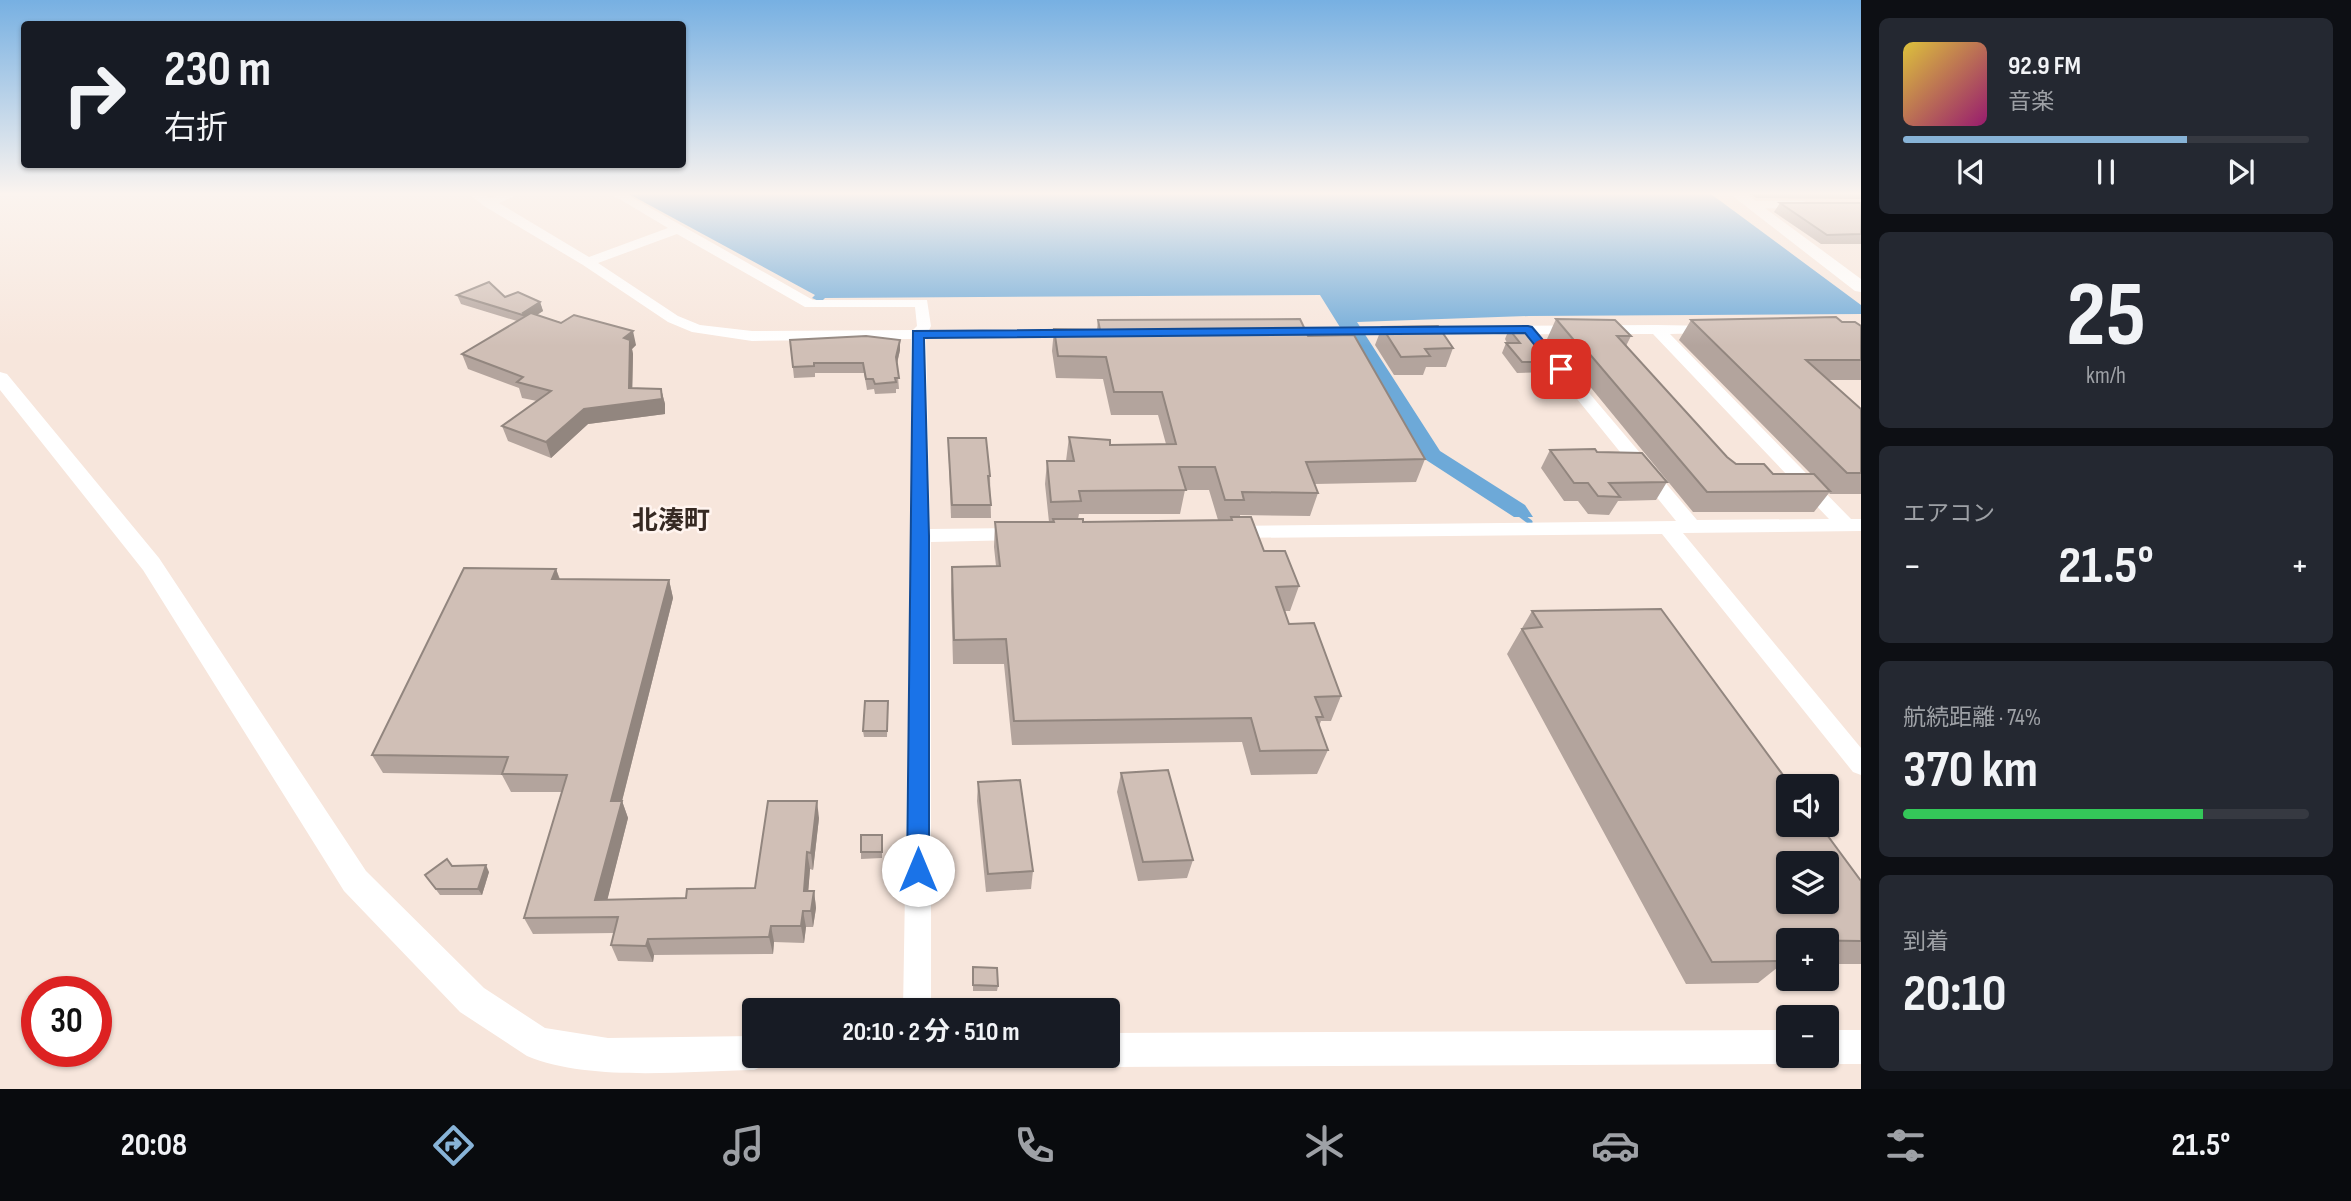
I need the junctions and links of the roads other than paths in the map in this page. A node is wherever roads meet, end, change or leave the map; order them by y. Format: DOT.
graph roads {
  1 [pos="559,245"];
  2 [pos="635,245"];
  3 [pos="706,245"];
  4 [pos="1806,245"];
  5 [pos="588,262"];
  6 [pos="1861,286"];
  7 [pos="1657,329"];
  8 [pos="1725,329"];
  9 [pos="1528,330"];
  10 [pos="1265,331"];
  11 [pos="1098,333"];
  12 [pos="918,334"];
  13 [pos="0,378"];
  14 [pos="1853,525"];
  15 [pos="1691,526"];
  16 [pos="1667,527"];
  17 [pos="1209,532"];
  18 [pos="1043,534"];
  19 [pos="921,536"];
  20 [pos="1861,765"];
  21 [pos="917,998"];
  22 [pos="1776,1047"];
  23 [pos="1839,1047"];
  24 [pos="1861,1047"];
  25 [pos="1120,1050"];
  26 [pos="742,1053"];
  1 -- 5 [label="street"];
  2 -- 5 [label="street"];
  3 -- 12 [label="street"];
  4 -- 6 [label="street"];
  5 -- 12 [label="street"];
  7 -- 8 [label="street"];
  7 -- 9 [label="street"];
  7 -- 14 [label="street"];
  9 -- 10 [label="street"];
  9 -- 15 [label="street"];
  11 -- 12 [label="street"];
  12 -- 19 [label="street"];
  13 -- 26 [label="street"];
  14 -- 15 [label="street"];
  15 -- 16 [label="street"];
  16 -- 17 [label="street"];
  16 -- 20 [label="street"];
  18 -- 19 [label="street"];
  19 -- 21 [label="street"];
  22 -- 25 [label="street"];
  23 -- 24 [label="street"];
}
